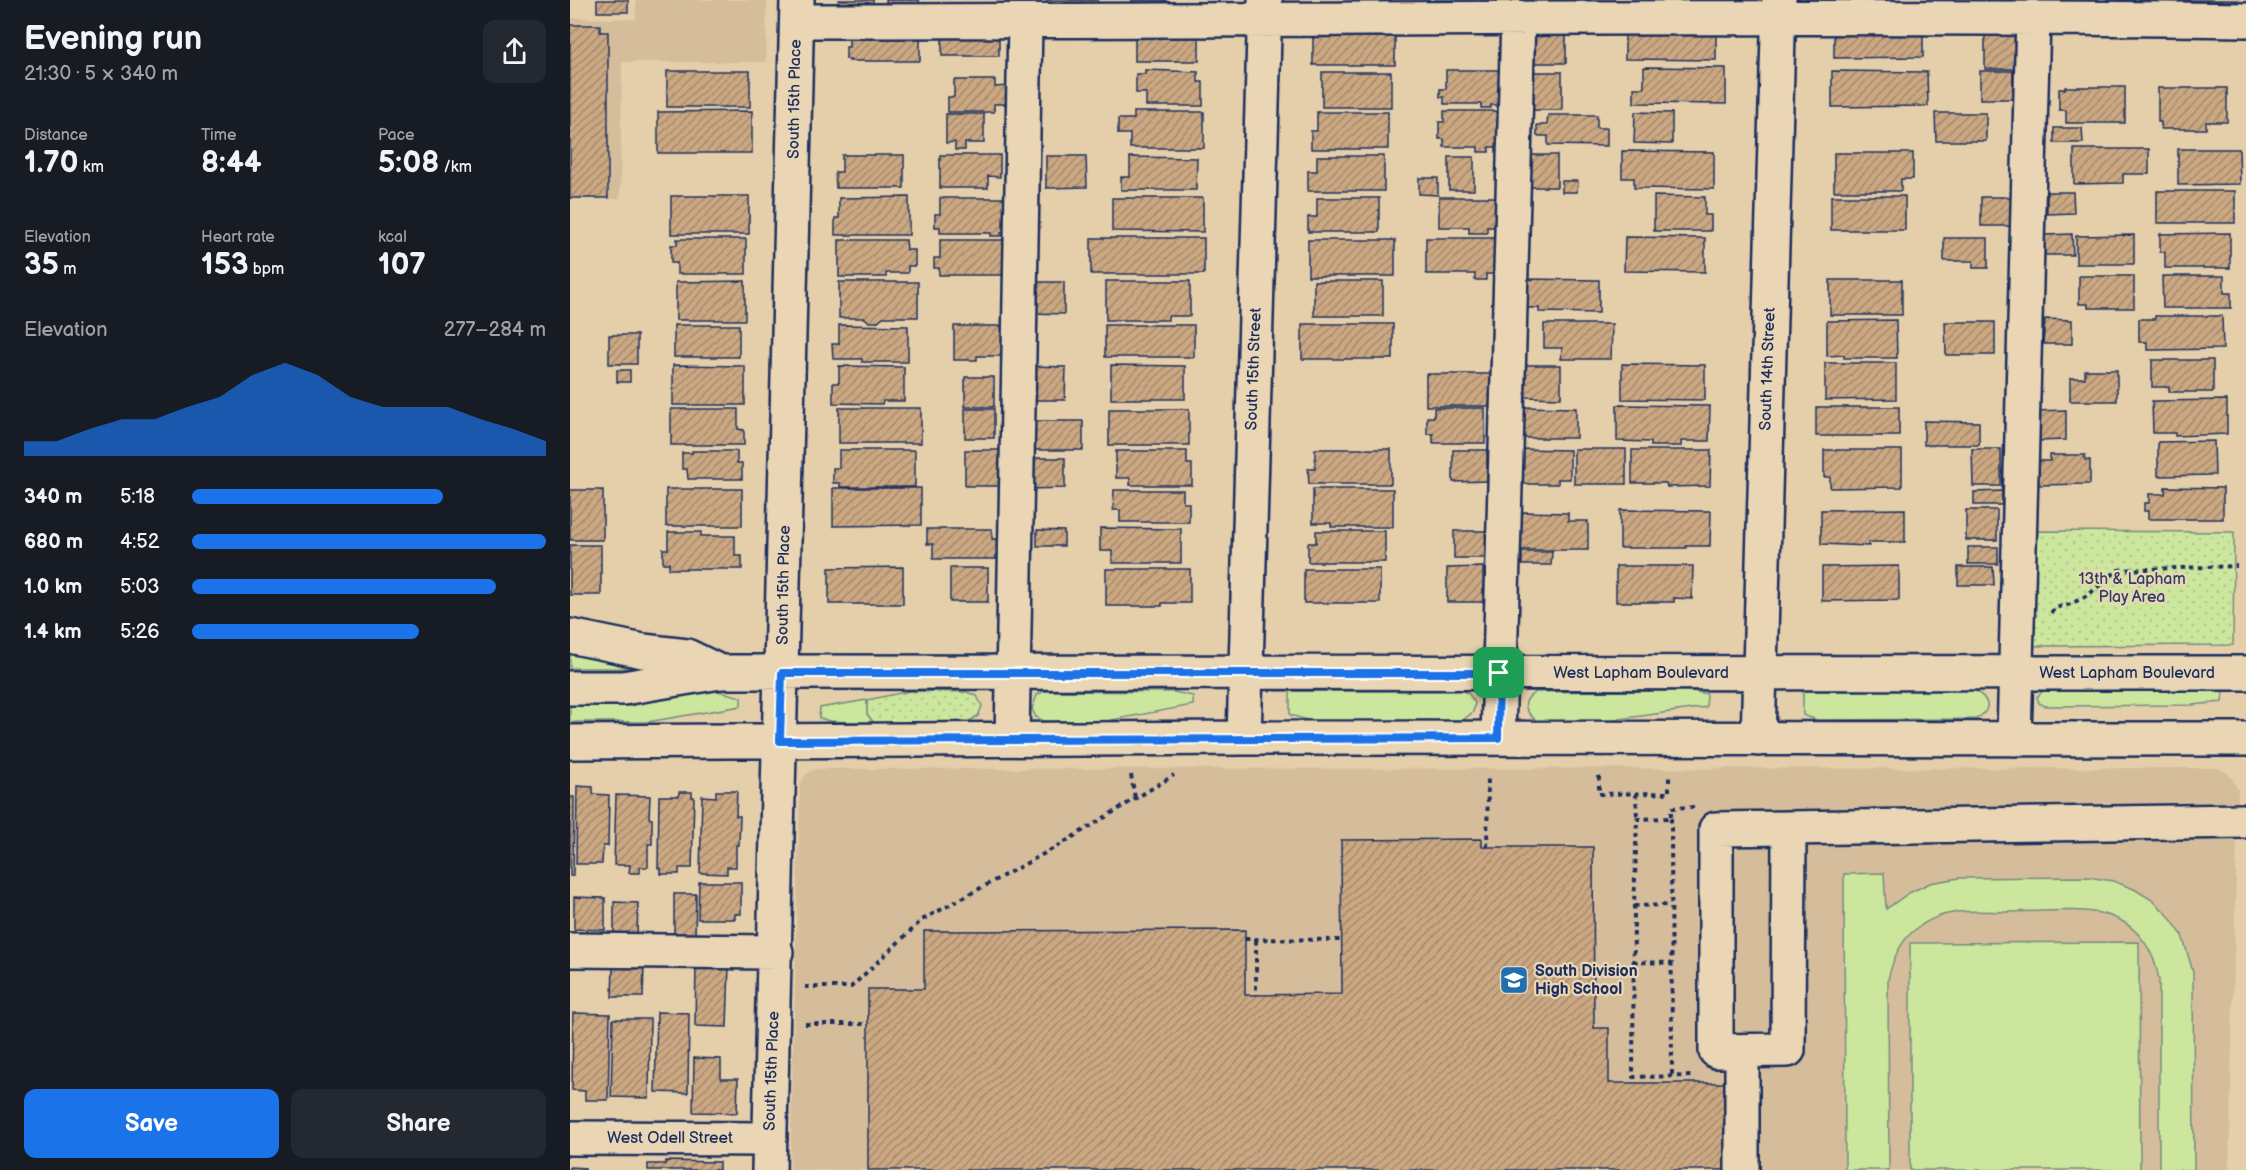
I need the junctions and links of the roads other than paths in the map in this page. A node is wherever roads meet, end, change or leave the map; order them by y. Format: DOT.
graph roads {
  1 [pos="1779,8"];
  2 [pos="797,10"];
  3 [pos="1265,10"];
  4 [pos="1518,17"];
  5 [pos="2033,17"];
  6 [pos="2246,20"];
  7 [pos="1025,22"];
  8 [pos="570,636"];
  9 [pos="720,672"];
  10 [pos="782,673"];
  11 [pos="1013,673"];
  12 [pos="1245,673"];
  13 [pos="1499,673"];
  14 [pos="1760,673"];
  15 [pos="2015,673"];
  16 [pos="2246,673"];
  17 [pos="570,688"];
  18 [pos="1244,738"];
  19 [pos="1498,738"];
  20 [pos="1758,739"];
  21 [pos="2014,739"];
  22 [pos="1012,740"];
  23 [pos="2246,740"];
  24 [pos="780,741"];
  25 [pos="570,742"];
  26 [pos="2246,821"];
  27 [pos="1789,828"];
  28 [pos="570,950"];
  29 [pos="776,952"];
  30 [pos="1742,1063"];
  31 [pos="570,1138"];
  32 [pos="770,1154"];
  33 [pos="1742,1170"];
  1 -- 4 [label="street"];
  1 -- 5 [label="street"];
  1 -- 14 [label="street, South 14th Street"];
  2 -- 7 [label="street"];
  2 -- 10 [label="street, South 15th Place"];
  3 -- 4 [label="street"];
  3 -- 7 [label="street"];
  3 -- 12 [label="street, South 15th Street"];
  4 -- 13 [label="street"];
  5 -- 6 [label="street"];
  5 -- 15 [label="street"];
  7 -- 11 [label="street"];
  8 -- 9 [label="street"];
  9 -- 10 [label="street, West Lapham Boulevard"];
  9 -- 17 [label="street, West Lapham Boulevard"];
  10 -- 11 [label="street, West Lapham Boulevard"];
  10 -- 24 [label="street, South 15th Place"];
  11 -- 12 [label="street, West Lapham Boulevard"];
  11 -- 22 [label="street"];
  12 -- 13 [label="street, West Lapham Boulevard"];
  12 -- 18 [label="street, South 15th Street"];
  13 -- 14 [label="street, West Lapham Boulevard"];
  13 -- 19 [label="street"];
  14 -- 15 [label="street, West Lapham Boulevard"];
  14 -- 20 [label="street, South 14th Street"];
  15 -- 16 [label="street, West Lapham Boulevard"];
  15 -- 21 [label="street"];
  18 -- 19 [label="street"];
  18 -- 22 [label="street"];
  19 -- 20 [label="street"];
  20 -- 21 [label="street"];
  21 -- 23 [label="street"];
  22 -- 24 [label="street"];
  24 -- 25 [label="street"];
  24 -- 29 [label="street, South 15th Place"];
  26 -- 27 [label="street"];
  27 -- 30 [label="street"];
  27 -- 30 [label="street"];
  28 -- 29 [label="street"];
  29 -- 32 [label="street, South 15th Place"];
  30 -- 33 [label="street"];
  31 -- 32 [label="street, West Odell Street"];
}
